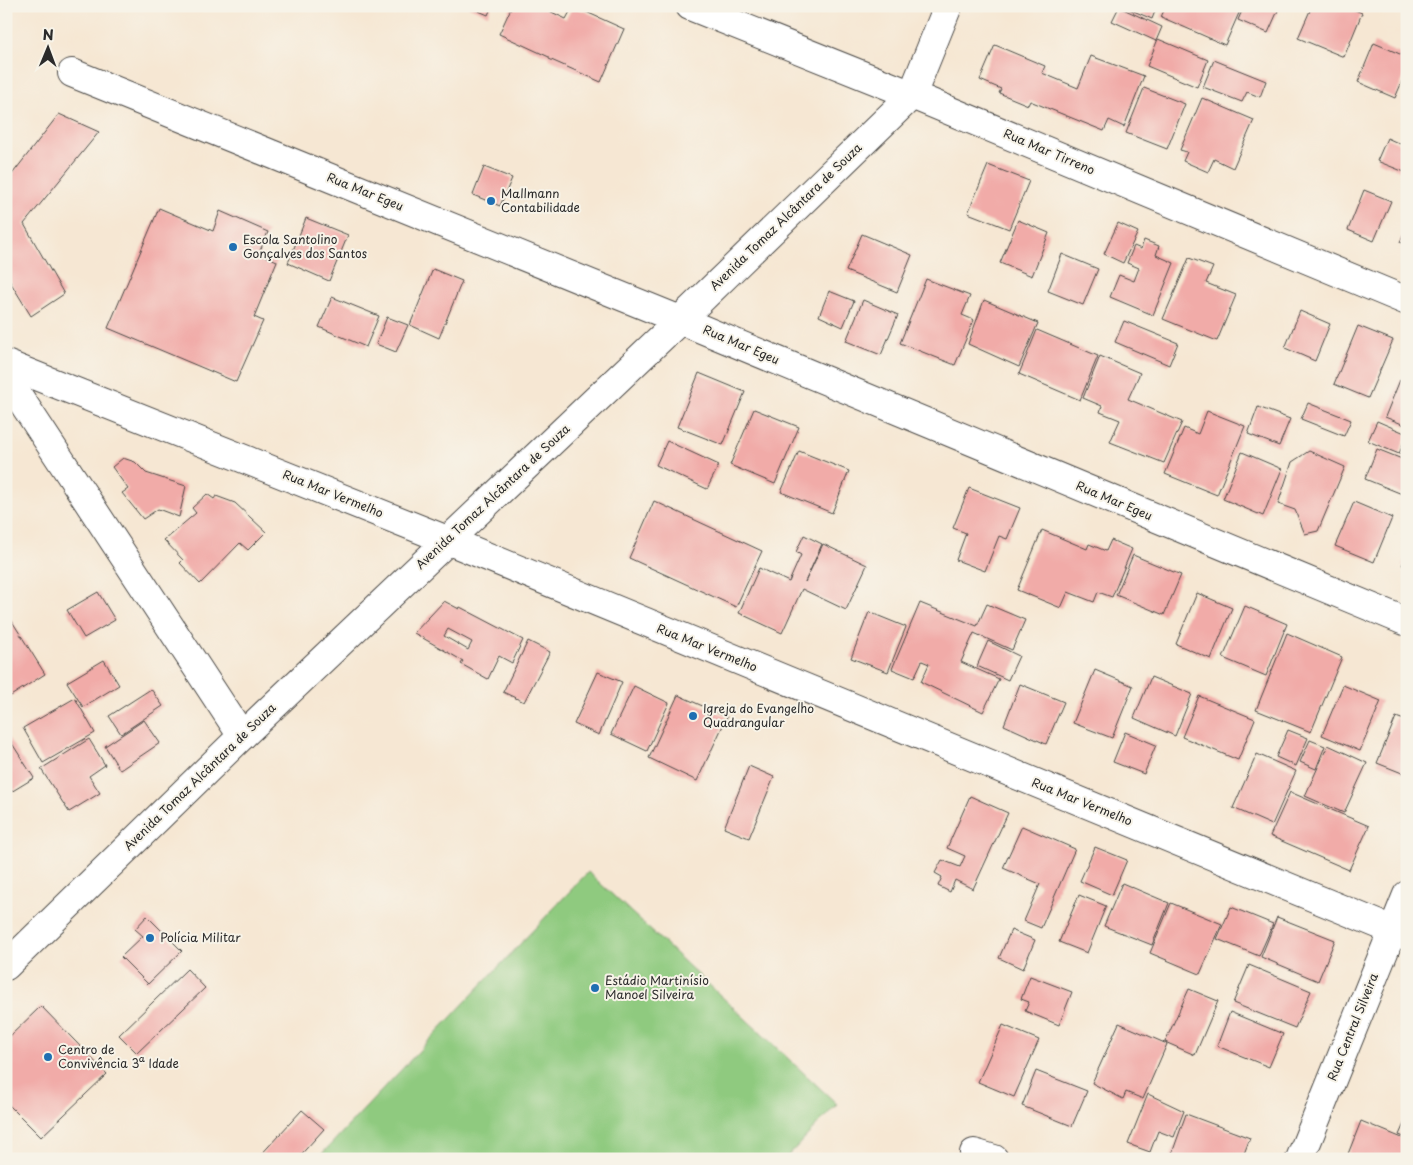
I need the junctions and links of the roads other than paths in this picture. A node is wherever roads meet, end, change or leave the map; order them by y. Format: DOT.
graph roads {
  1 [pos="690,6"];
  2 [pos="948,6"];
  3 [pos="72,73"];
  4 [pos="912,95"];
  5 [pos="1407,300"];
  6 [pos="680,320"];
  7 [pos="6,364"];
  8 [pos="6,377"];
  9 [pos="447,540"];
  10 [pos="1407,622"];
  11 [pos="242,736"];
  12 [pos="1407,895"];
  13 [pos="1399,933"];
  14 [pos="6,966"];
  15 [pos="1300,1159"];
  1 -- 4 [label="street, Rua Mar Tirreno"];
  2 -- 4 [label="street, Avenida Tomaz Alcântara de Souza"];
  3 -- 6 [label="street, Rua Mar Egeu"];
  4 -- 5 [label="street, Rua Mar Tirreno"];
  4 -- 6 [label="street, Avenida Tomaz Alcântara de Souza"];
  6 -- 9 [label="street, Avenida Tomaz Alcântara de Souza"];
  6 -- 10 [label="street, Rua Mar Egeu"];
  7 -- 9 [label="street, Rua Mar Vermelho"];
  8 -- 11 [label="street"];
  9 -- 11 [label="street, Avenida Tomaz Alcântara de Souza"];
  9 -- 13 [label="street, Rua Mar Vermelho"];
  11 -- 14 [label="street, Avenida Tomaz Alcântara de Souza"];
  12 -- 13 [label="street, Rua Central Silveira"];
  13 -- 15 [label="street, Rua Central Silveira"];
}
